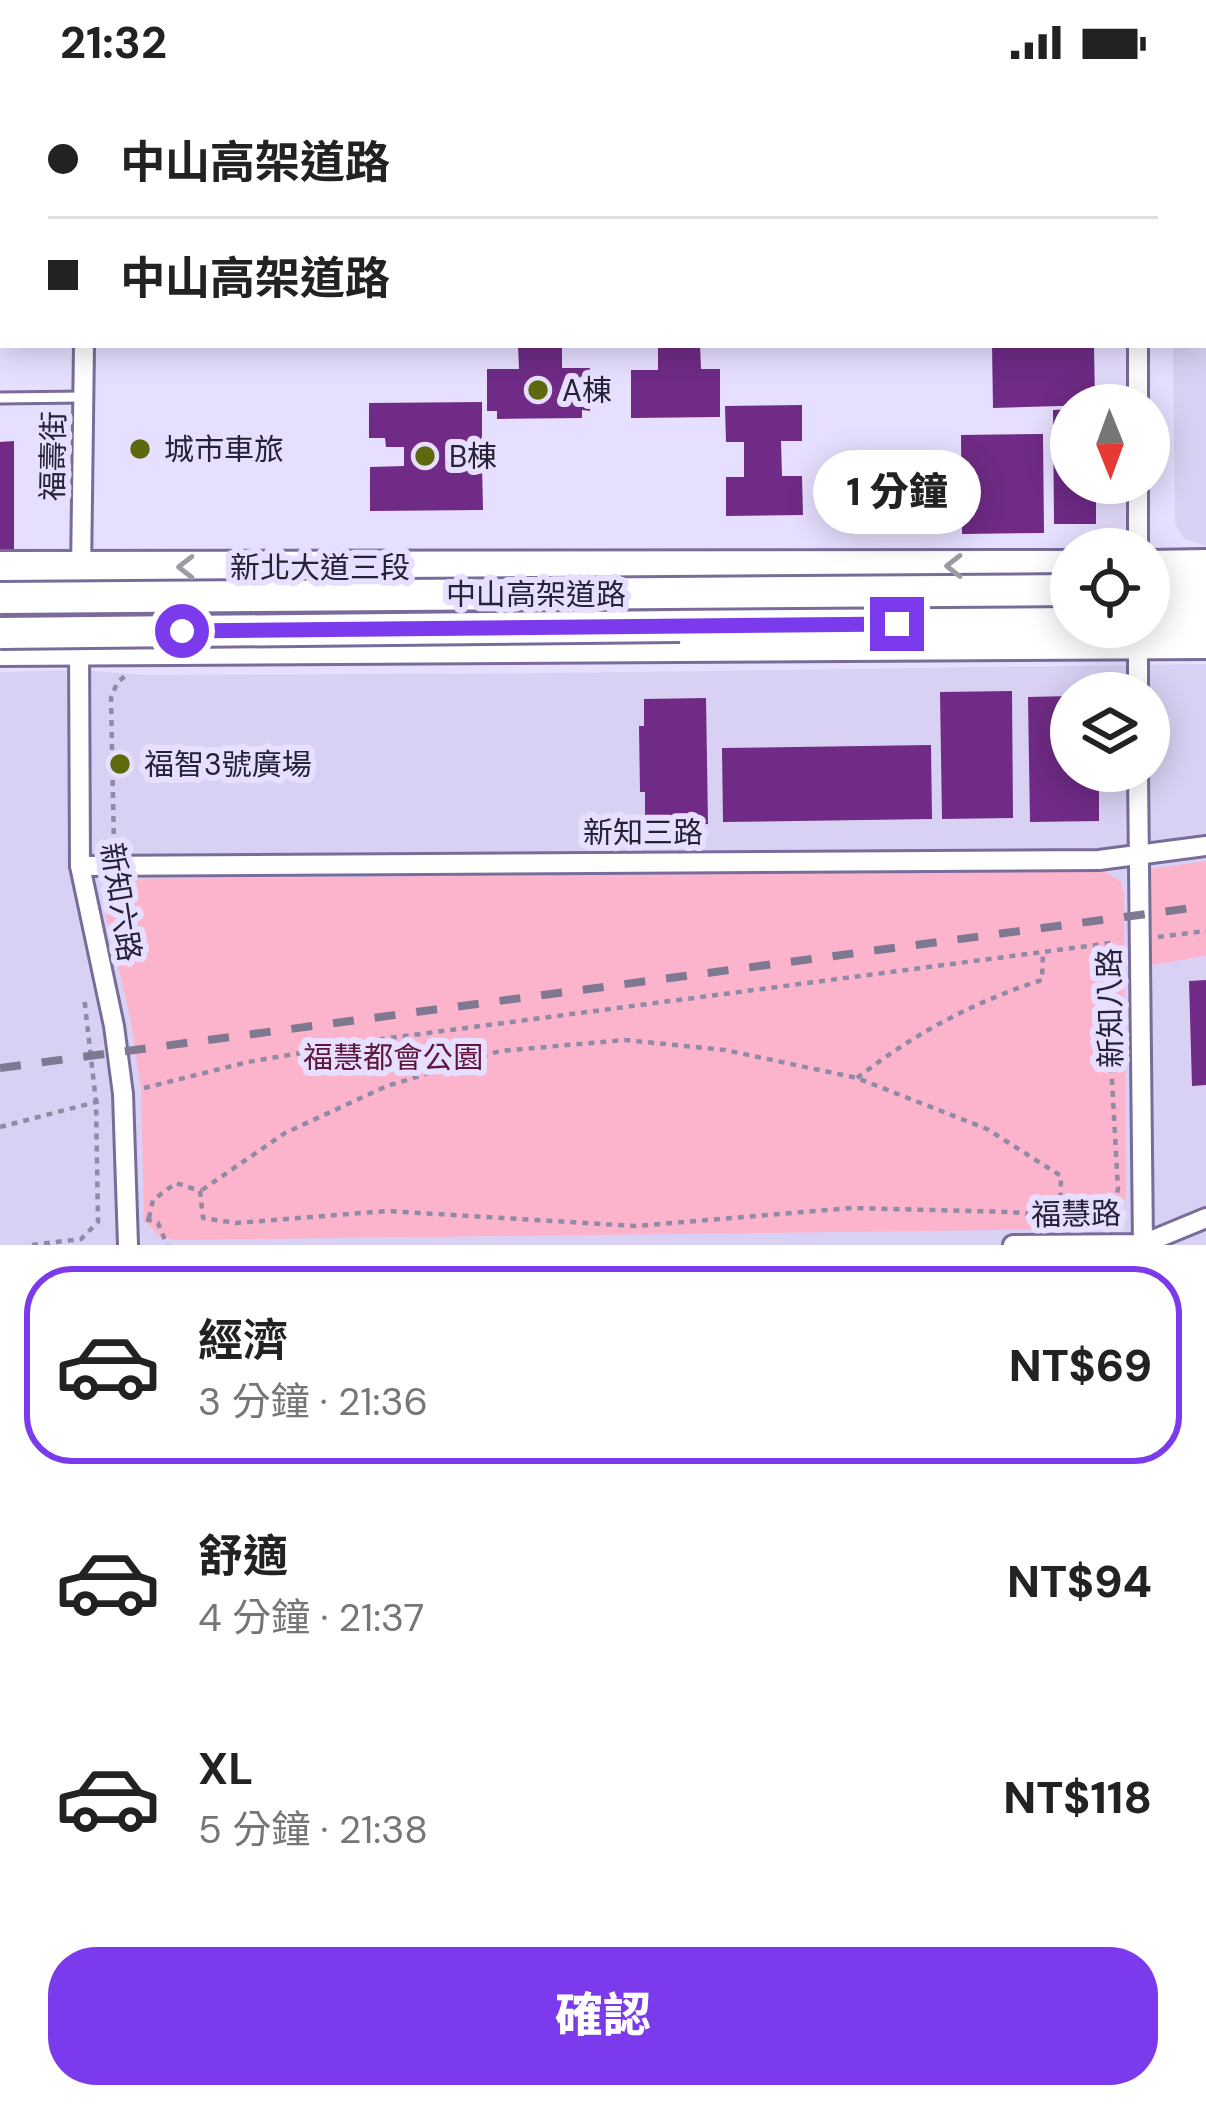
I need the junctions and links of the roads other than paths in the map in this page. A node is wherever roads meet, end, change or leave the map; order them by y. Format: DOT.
graph roads {
  1 [pos="84,348"];
  2 [pos="1138,348"];
  3 [pos="1138,384"];
  4 [pos="84,397"];
  5 [pos="0,398"];
  6 [pos="1206,565"];
  7 [pos="1050,566"];
  8 [pos="1170,566"];
  9 [pos="0,567"];
  10 [pos="81,567"];
  11 [pos="1170,589"];
  12 [pos="1206,589"];
  13 [pos="1050,590"];
  14 [pos="0,598"];
  15 [pos="1170,606"];
  16 [pos="1206,606"];
  17 [pos="1050,607"];
  18 [pos="80,612"];
  19 [pos="0,614"];
  20 [pos="1206,621"];
  21 [pos="1050,623"];
  22 [pos="1170,627"];
  23 [pos="0,632"];
  24 [pos="1050,633"];
  25 [pos="1170,636"];
  26 [pos="1206,643"];
  27 [pos="79,649"];
  28 [pos="0,650"];
  29 [pos="1138,792"];
  30 [pos="1206,846"];
  31 [pos="1138,855"];
  32 [pos="80,866"];
  33 [pos="1206,1218"];
  34 [pos="1144,1244"];
  35 [pos="128,1245"];
  36 [pos="1013,1245"];
  1 -- 4 [label="street, 福壽街"];
  2 -- 3 [label="street"];
  4 -- 5 [label="lane"];
  4 -- 10 [label="street, 福壽街"];
  6 -- 8 [label="main road"];
  7 -- 10 [label="main road, 新北大道三段, one-way"];
  9 -- 10 [label="main road, 新北大道三段"];
  10 -- 18 [label="street, 新知六路"];
  11 -- 12 [label="main road"];
  13 -- 14 [label="main road, 中山高架道路, bridge"];
  15 -- 16 [label="main road"];
  17 -- 18 [label="main road, 新北大道三段"];
  18 -- 19 [label="main road, 新北大道三段"];
  18 -- 27 [label="street, 新知六路"];
  20 -- 22 [label="main road"];
  21 -- 23 [label="main road, 中山高架道路, bridge"];
  24 -- 27 [label="main road"];
  25 -- 26 [label="main road"];
  27 -- 28 [label="main road"];
  27 -- 32 [label="street, 新知六路"];
  29 -- 31 [label="street, 新知八路"];
  30 -- 31 [label="street, 新知三路"];
  31 -- 32 [label="street, 新知三路"];
  31 -- 34 [label="street, 新知八路"];
  32 -- 35 [label="street, 新知六路"];
  33 -- 34 [label="street, 福慧路"];
  34 -- 36 [label="street, 福慧路"];
}
